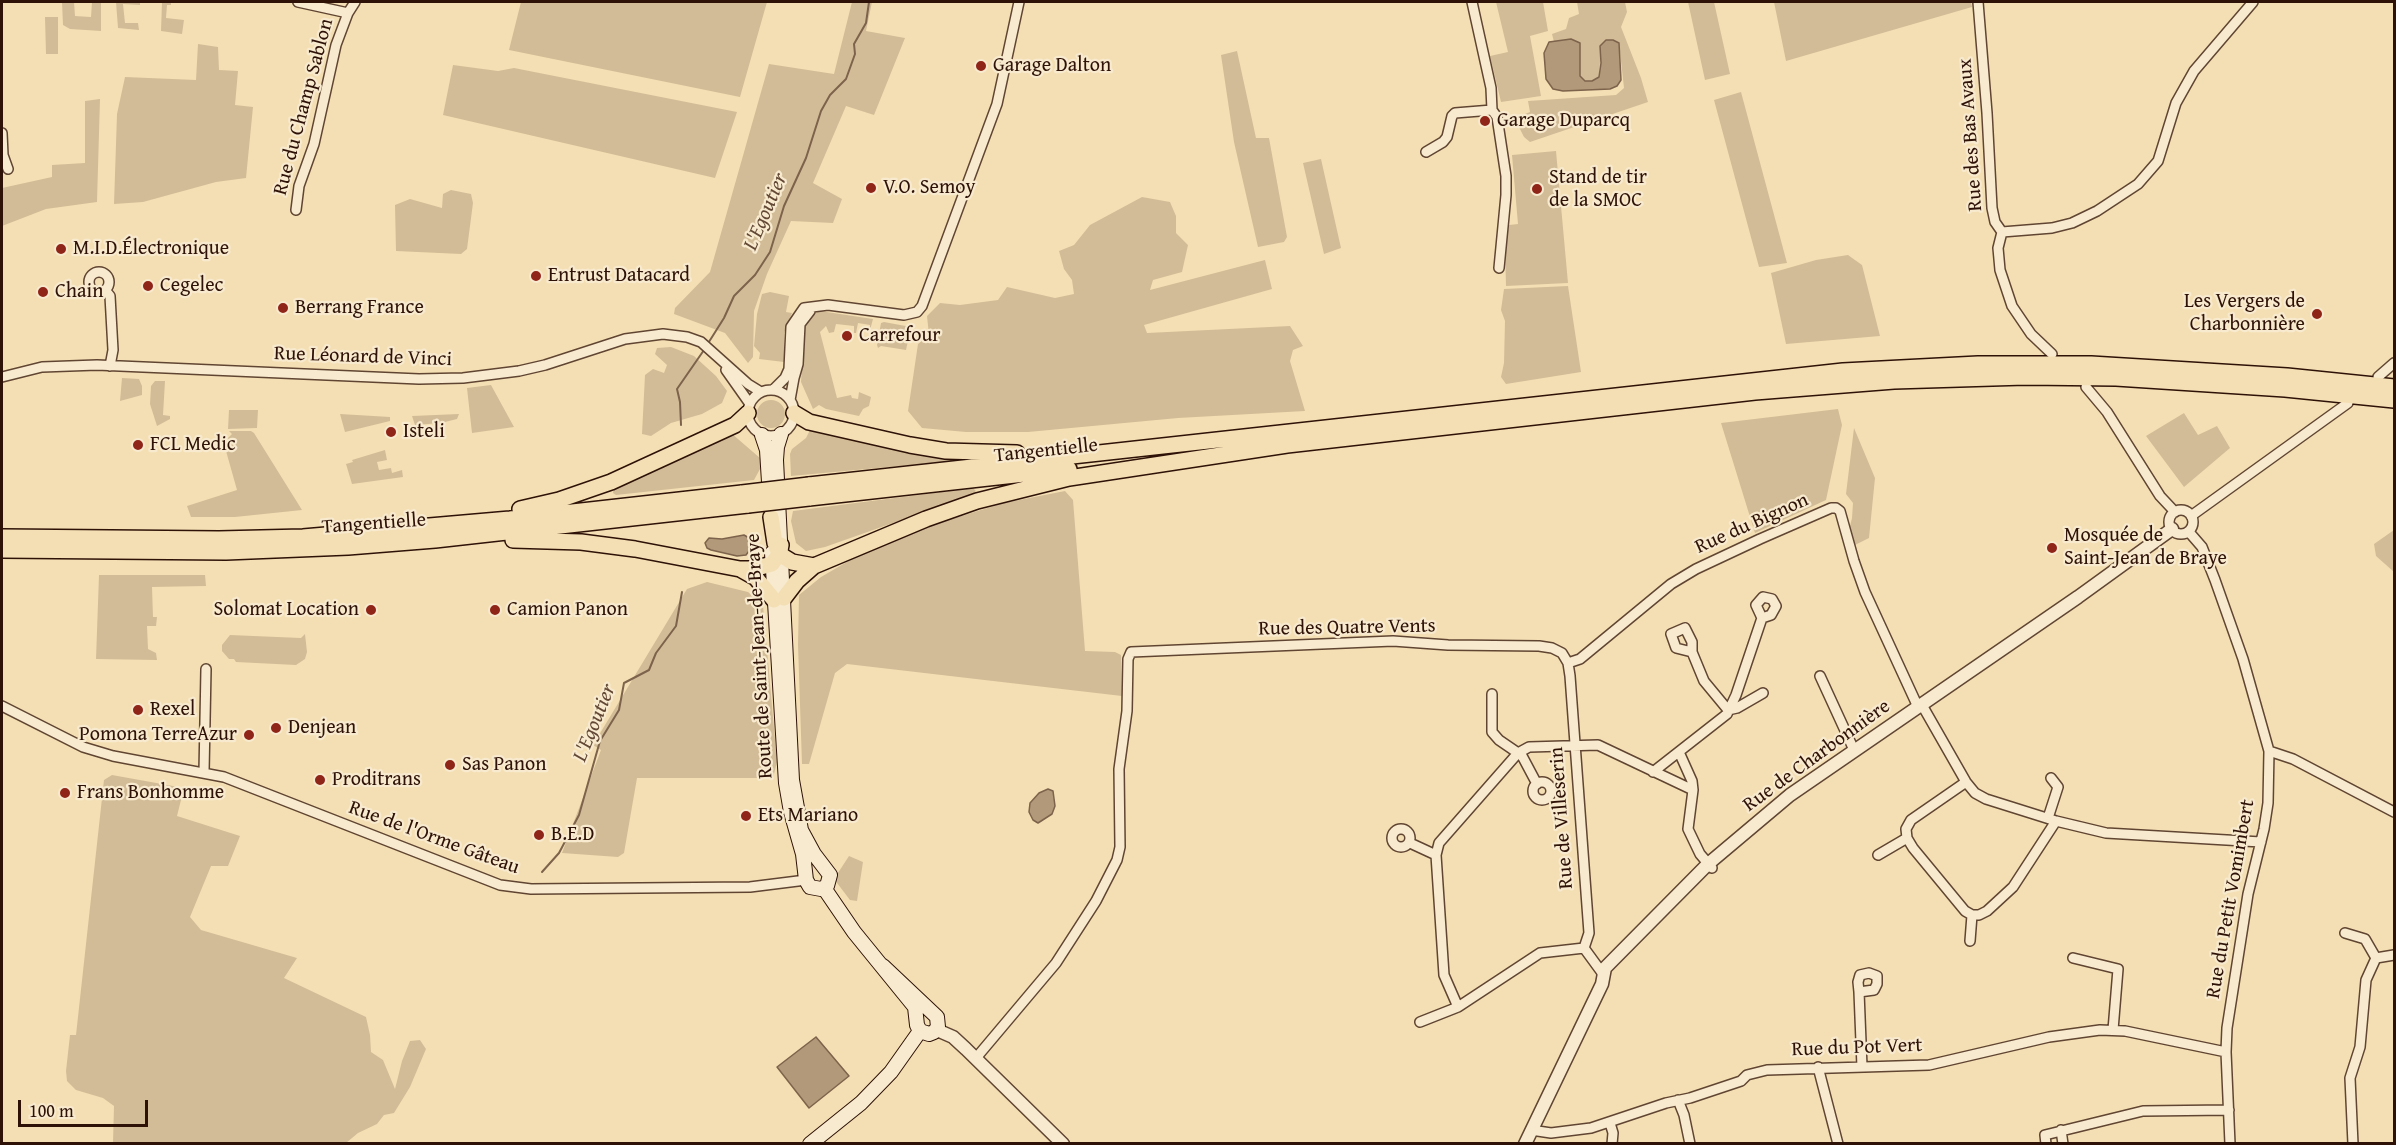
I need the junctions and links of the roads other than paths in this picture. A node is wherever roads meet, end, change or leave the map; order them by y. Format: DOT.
graph roads {
  1 [pos="298,2"];
  2 [pos="356,2"];
  3 [pos="1019,2"];
  4 [pos="1472,2"];
  5 [pos="1978,2"];
  6 [pos="2253,2"];
  7 [pos="348,13"];
  8 [pos="1492,110"];
  9 [pos="2,132"];
  10 [pos="1426,152"];
  11 [pos="8,169"];
  12 [pos="296,210"];
  13 [pos="2002,232"];
  14 [pos="1500,268"];
  15 [pos="105,290"];
  16 [pos="813,306"];
  17 [pos="708,348"];
  18 [pos="2052,354"];
  19 [pos="2394,363"];
  20 [pos="110,366"];
  21 [pos="2,377"];
  22 [pos="2378,377"];
  23 [pos="2086,387"];
  24 [pos="2394,387"];
  25 [pos="773,390"];
  26 [pos="761,392"];
  27 [pos="2394,400"];
  28 [pos="2349,403"];
  29 [pos="792,407"];
  30 [pos="749,408"];
  31 [pos="781,434"];
  32 [pos="762,435"];
  33 [pos="1169,444"];
  34 [pos="1287,445"];
  35 [pos="809,492"];
  36 [pos="745,499"];
  37 [pos="2175,512"];
  38 [pos="2192,516"];
  39 [pos="771,517"];
  40 [pos="2172,530"];
  41 [pos="2189,531"];
  42 [pos="357,533"];
  43 [pos="2,537"];
  44 [pos="435,540"];
  45 [pos="2,550"];
  46 [pos="779,554"];
  47 [pos="814,566"];
  48 [pos="740,569"];
  49 [pos="779,599"];
  50 [pos="1762,618"];
  51 [pos="1692,652"];
  52 [pos="1562,653"];
  53 [pos="1568,663"];
  54 [pos="206,669"];
  55 [pos="1820,675"];
  56 [pos="1763,693"];
  57 [pos="1492,694"];
  58 [pos="2,706"];
  59 [pos="1920,706"];
  60 [pos="1728,710"];
  61 [pos="1575,746"];
  62 [pos="1854,750"];
  63 [pos="2269,750"];
  64 [pos="1519,752"];
  65 [pos="1678,752"];
  66 [pos="204,772"];
  67 [pos="1653,772"];
  68 [pos="2051,778"];
  69 [pos="1966,782"];
  70 [pos="1537,784"];
  71 [pos="1693,790"];
  72 [pos="2394,812"];
  73 [pos="2052,820"];
  74 [pos="1907,838"];
  75 [pos="2261,842"];
  76 [pos="1410,843"];
  77 [pos="1436,855"];
  78 [pos="1878,855"];
  79 [pos="824,866"];
  80 [pos="1710,866"];
  81 [pos="806,877"];
  82 [pos="824,888"];
  83 [pos="1972,915"];
  84 [pos="2345,933"];
  85 [pos="1970,941"];
  86 [pos="1584,948"];
  87 [pos="2394,955"];
  88 [pos="2073,958"];
  89 [pos="2376,958"];
  90 [pos="883,966"];
  91 [pos="1603,974"];
  92 [pos="1858,992"];
  93 [pos="1458,1007"];
  94 [pos="933,1013"];
  95 [pos="1420,1022"];
  96 [pos="918,1025"];
  97 [pos="937,1030"];
  98 [pos="2113,1030"];
  99 [pos="2226,1052"];
  100 [pos="976,1058"];
  101 [pos="1818,1067"];
  102 [pos="1862,1067"];
  103 [pos="1678,1100"];
  104 [pos="2229,1110"];
  105 [pos="1610,1122"];
  106 [pos="1531,1130"];
  107 [pos="2061,1131"];
  108 [pos="810,1143"];
  109 [pos="1063,1143"];
  110 [pos="1525,1143"];
  111 [pos="1612,1143"];
  112 [pos="1690,1143"];
  113 [pos="1838,1143"];
  114 [pos="2046,1143"];
  115 [pos="2063,1143"];
  116 [pos="2230,1143"];
  117 [pos="2353,1143"];
  1 -- 7 [label="street"];
  2 -- 7 [label="street, Rue du Champ Sablon"];
  3 -- 16 [label="street"];
  4 -- 8 [label="street"];
  5 -- 13 [label="street, Rue des Bas Avaux"];
  6 -- 13 [label="street"];
  7 -- 12 [label="street, Rue du Champ Sablon"];
  8 -- 10 [label="street"];
  8 -- 14 [label="street"];
  9 -- 11 [label="street"];
  13 -- 18 [label="street, Rue des Bas Avaux"];
  15 -- 20 [label="street"];
  16 -- 25 [label="street"];
  16 -- 29 [label="street"];
  17 -- 20 [label="street, Rue Léonard de Vinci"];
  17 -- 26 [label="street, Rue Léonard de Vinci"];
  17 -- 30 [label="street"];
  19 -- 22 [label="street"];
  20 -- 21 [label="street, Rue Léonard de Vinci"];
  23 -- 37 [label="street"];
  24 -- 33 [label="highway"];
  25 -- 26 [label="street"];
  25 -- 29 [label="street"];
  26 -- 30 [label="street"];
  27 -- 34 [label="highway"];
  28 -- 38 [label="street"];
  29 -- 31 [label="street"];
  29 -- 33 [label="highway"];
  30 -- 32 [label="street"];
  30 -- 42 [label="highway"];
  31 -- 32 [label="street"];
  31 -- 46 [label="main road, Route de Saint-Jean-de-Braye"];
  32 -- 39 [label="main road, Route de Saint-Jean-de-Braye"];
  33 -- 35 [label="highway"];
  34 -- 35 [label="highway, Tangentielle"];
  34 -- 47 [label="highway"];
  35 -- 36 [label="highway, bridge"];
  36 -- 42 [label="highway, Tangentielle"];
  36 -- 44 [label="highway, Tangentielle"];
  37 -- 38 [label="street"];
  37 -- 40 [label="street"];
  38 -- 41 [label="street"];
  39 -- 46 [label="highway"];
  40 -- 41 [label="street"];
  40 -- 59 [label="street, Rue de Charbonnière"];
  41 -- 63 [label="street, Rue du Petit Vomimbert"];
  42 -- 43 [label="highway, Tangentielle"];
  44 -- 45 [label="highway, Tangentielle"];
  44 -- 48 [label="highway"];
  46 -- 47 [label="highway"];
  46 -- 48 [label="highway"];
  46 -- 49 [label="main road, Route de Saint-Jean-de-Braye"];
  47 -- 49 [label="highway"];
  48 -- 49 [label="highway"];
  49 -- 79 [label="main road, Route de Saint-Jean-de-Braye"];
  49 -- 81 [label="main road, Route de Saint-Jean-de-Braye"];
  50 -- 60 [label="street"];
  51 -- 60 [label="street"];
  52 -- 53 [label="street, Rue de Villeserin"];
  52 -- 100 [label="street, Rue des Quatre Vents"];
  53 -- 59 [label="street, Rue du Bignon"];
  53 -- 61 [label="street, Rue de Villeserin"];
  54 -- 66 [label="street"];
  55 -- 62 [label="street"];
  56 -- 60 [label="street"];
  57 -- 64 [label="street"];
  58 -- 66 [label="street, Rue de l'Orme Gâteau"];
  59 -- 62 [label="street, Rue de Charbonnière"];
  59 -- 69 [label="street"];
  60 -- 65 [label="street"];
  61 -- 64 [label="street"];
  61 -- 67 [label="street"];
  61 -- 86 [label="street, Rue de Villeserin"];
  62 -- 80 [label="street, Rue de Charbonnière"];
  63 -- 72 [label="street"];
  63 -- 75 [label="street, Rue du Petit Vomimbert"];
  64 -- 70 [label="street"];
  64 -- 77 [label="street"];
  65 -- 67 [label="street"];
  65 -- 71 [label="street"];
  66 -- 81 [label="street, Rue de l'Orme Gâteau"];
  67 -- 71 [label="street"];
  68 -- 73 [label="street"];
  69 -- 73 [label="street"];
  69 -- 74 [label="street"];
  71 -- 80 [label="street"];
  73 -- 75 [label="street"];
  73 -- 83 [label="street"];
  74 -- 78 [label="street"];
  74 -- 83 [label="street"];
  75 -- 99 [label="street, Rue du Petit Vomimbert"];
  76 -- 77 [label="street"];
  77 -- 93 [label="street"];
  79 -- 81 [label="main road"];
  79 -- 82 [label="main road"];
  80 -- 91 [label="street, Rue de Charbonnière"];
  81 -- 82 [label="main road"];
  82 -- 90 [label="main road"];
  83 -- 85 [label="street"];
  84 -- 89 [label="street"];
  86 -- 91 [label="street"];
  86 -- 93 [label="street"];
  87 -- 89 [label="street"];
  88 -- 98 [label="street"];
  89 -- 117 [label="street"];
  90 -- 94 [label="main road"];
  90 -- 96 [label="main road"];
  91 -- 106 [label="street, Rue de Charbonnière"];
  92 -- 102 [label="street"];
  93 -- 95 [label="street"];
  94 -- 96 [label="main road"];
  94 -- 97 [label="main road"];
  96 -- 97 [label="main road"];
  96 -- 108 [label="main road"];
  97 -- 100 [label="street"];
  98 -- 99 [label="street, Rue du Pot Vert"];
  98 -- 102 [label="street, Rue du Pot Vert"];
  99 -- 104 [label="street, Rue du Petit Vomimbert"];
  100 -- 109 [label="street"];
  101 -- 102 [label="street, Rue du Pot Vert"];
  101 -- 103 [label="street, Rue du Pot Vert"];
  101 -- 113 [label="street"];
  103 -- 105 [label="street, Rue du Pot Vert"];
  103 -- 112 [label="street"];
  104 -- 107 [label="street"];
  104 -- 116 [label="street, Rue du Petit Vomimbert"];
  105 -- 106 [label="street, Rue du Pot Vert"];
  105 -- 111 [label="street"];
  106 -- 110 [label="street, Rue de Charbonnière"];
  107 -- 114 [label="street"];
  107 -- 115 [label="street"];
}
